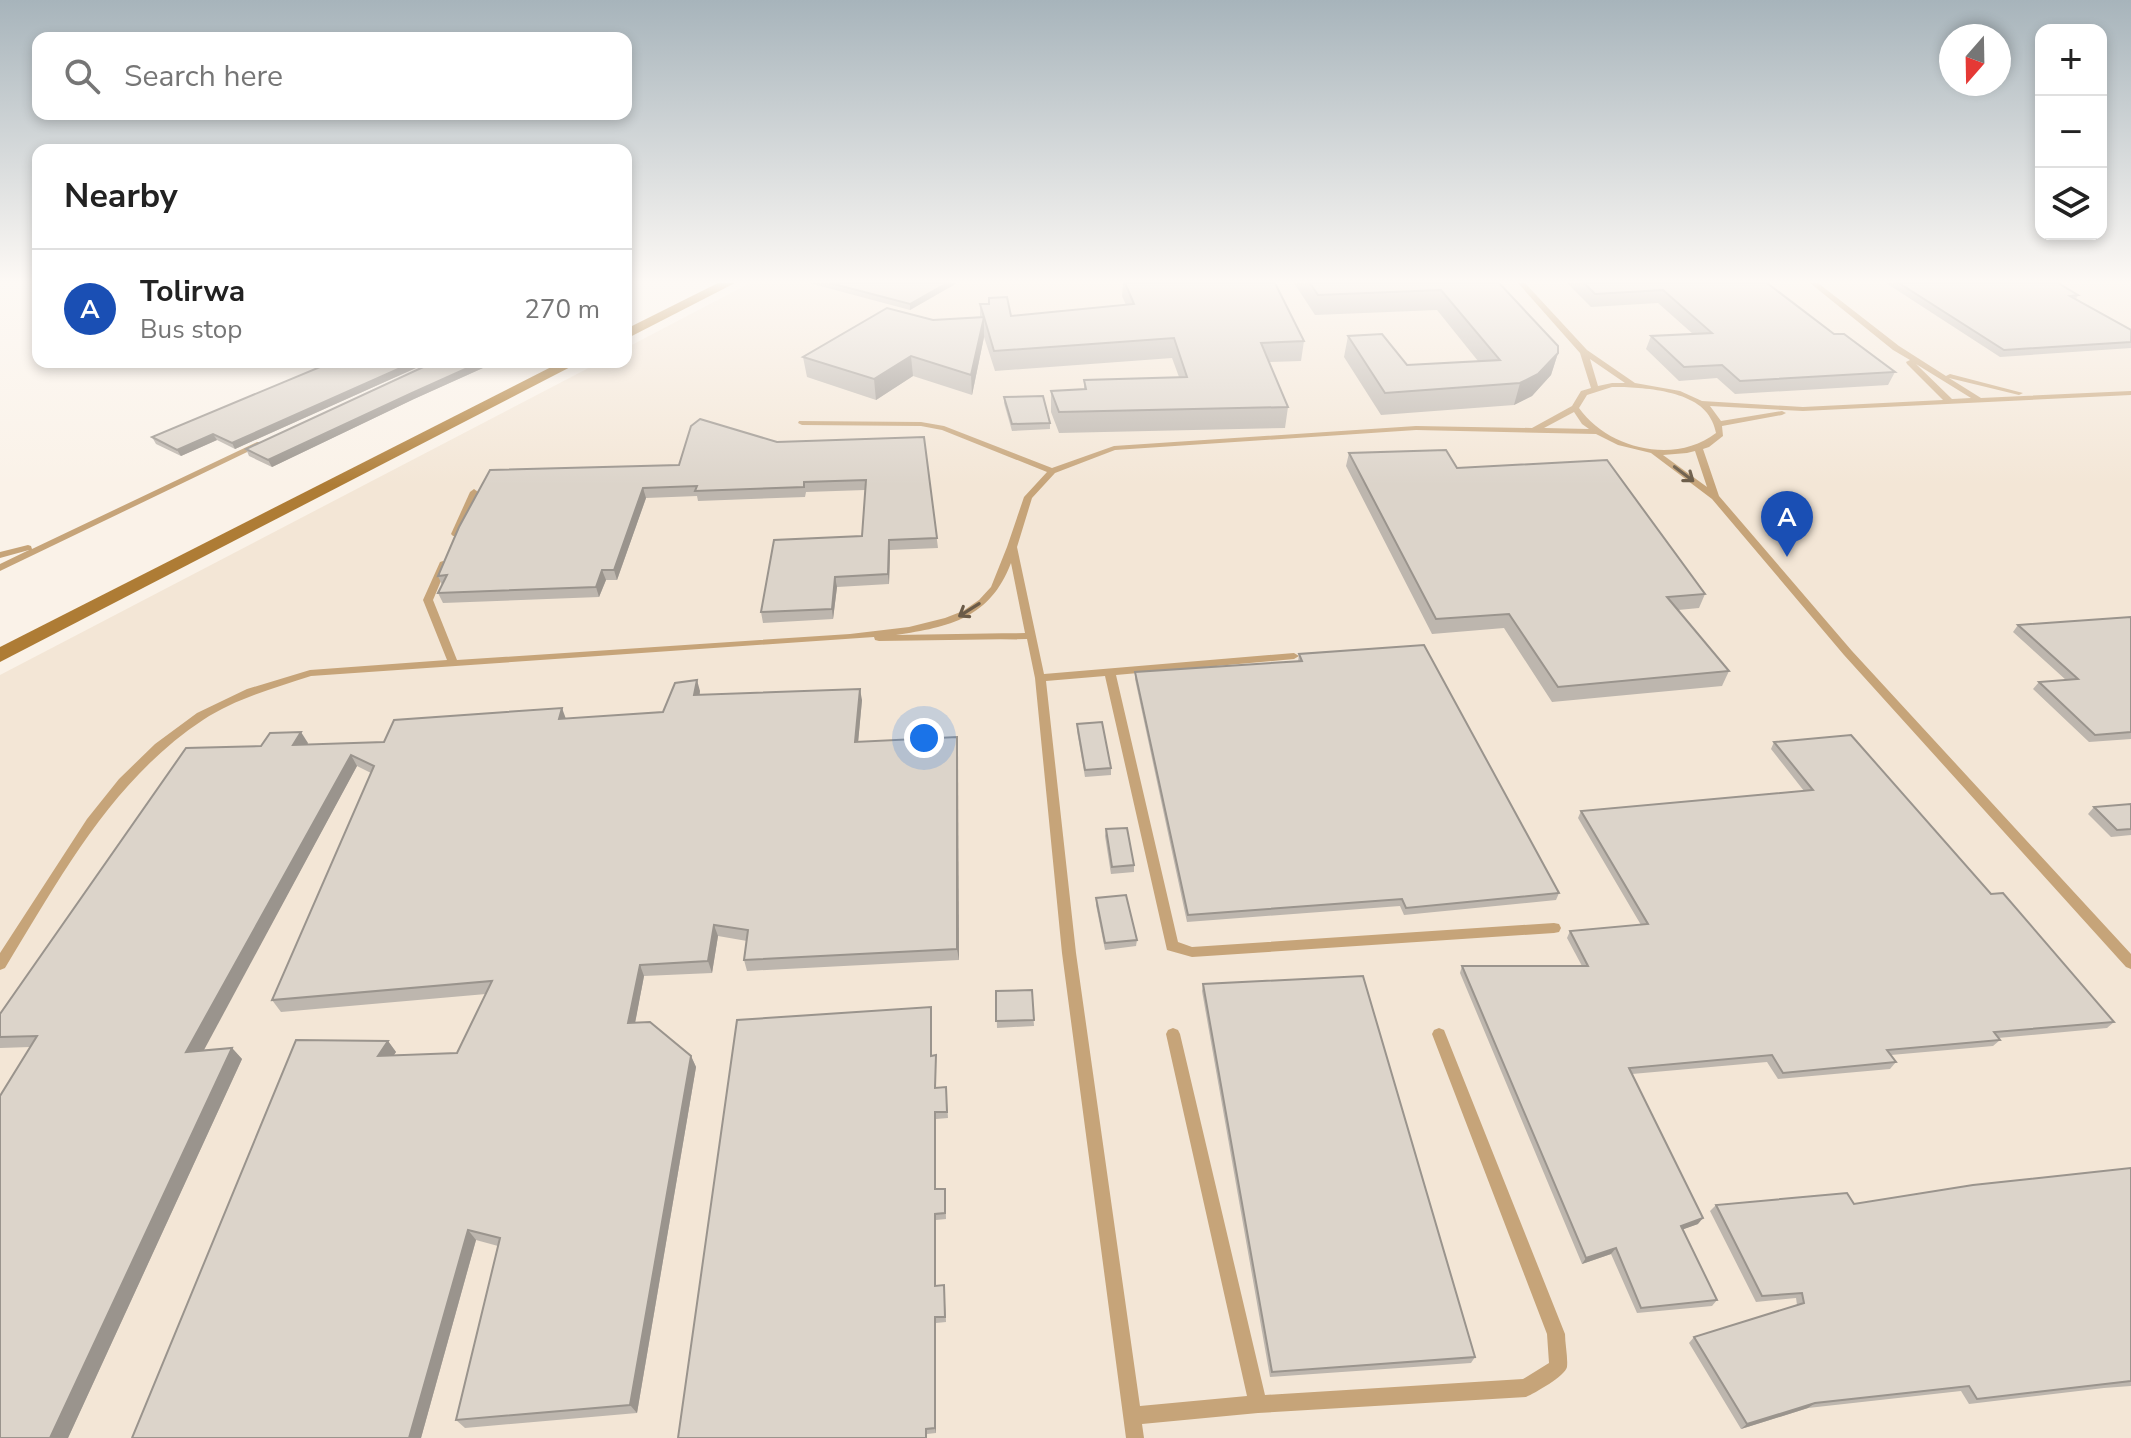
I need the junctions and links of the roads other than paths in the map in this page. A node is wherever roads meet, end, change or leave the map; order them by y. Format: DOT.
graph roads {
  1 [pos="1898,350"];
  2 [pos="1899,350"];
  3 [pos="1584,352"];
  4 [pos="561,368"];
  5 [pos="1933,371"];
  6 [pos="1633,385"];
  7 [pos="1595,388"];
  8 [pos="2131,393"];
  9 [pos="2048,397"];
  10 [pos="1979,400"];
  11 [pos="1949,401"];
  12 [pos="1698,403"];
  13 [pos="1575,408"];
  14 [pos="1803,409"];
  15 [pos="802,423"];
  16 [pos="1720,424"];
  17 [pos="1535,430"];
  18 [pos="1595,432"];
  19 [pos="273,439"];
  20 [pos="1699,449"];
  21 [pos="1653,451"];
  22 [pos="1052,471"];
  23 [pos="474,492"];
  24 [pos="1715,497"];
  25 [pos="48,542"];
  26 [pos="1012,547"];
  27 [pos="0,555"];
  28 [pos="0,568"];
  29 [pos="1030,636"];
  30 [pos="850,637"];
  31 [pos="0,655"];
  32 [pos="1294,656"];
  33 [pos="453,663"];
  34 [pos="1110,673"];
  35 [pos="1040,678"];
  36 [pos="1554,928"];
  37 [pos="2131,963"];
  38 [pos="0,964"];
  39 [pos="1173,1034"];
  40 [pos="1439,1034"];
  41 [pos="1258,1404"];
  42 [pos="1133,1416"];
  43 [pos="1135,1438"];
  1 -- 11 [label="lane"];
  2 -- 5 [label="lane"];
  3 -- 6 [label="lane"];
  3 -- 7 [label="lane"];
  4 -- 31 [label="main road"];
  5 -- 9 [label="lane"];
  5 -- 10 [label="lane"];
  6 -- 7 [label="lane"];
  6 -- 12 [label="lane"];
  7 -- 13 [label="lane"];
  8 -- 9 [label="lane"];
  9 -- 10 [label="lane"];
  10 -- 11 [label="lane"];
  11 -- 14 [label="lane"];
  12 -- 14 [label="lane"];
  12 -- 16 [label="lane"];
  13 -- 17 [label="lane"];
  13 -- 18 [label="lane"];
  14 -- 16 [label="lane"];
  15 -- 22 [label="lane"];
  16 -- 20 [label="lane"];
  17 -- 18 [label="lane"];
  17 -- 22 [label="lane"];
  18 -- 21 [label="lane"];
  19 -- 25 [label="lane"];
  20 -- 21 [label="lane"];
  20 -- 24 [label="lane"];
  21 -- 24 [label="lane, one-way"];
  22 -- 26 [label="lane"];
  23 -- 33 [label="lane"];
  24 -- 37 [label="lane"];
  25 -- 27 [label="lane"];
  25 -- 28 [label="lane"];
  26 -- 29 [label="lane"];
  26 -- 30 [label="lane, one-way"];
  29 -- 30 [label="lane"];
  29 -- 35 [label="lane"];
  30 -- 33 [label="lane"];
  32 -- 34 [label="lane"];
  33 -- 38 [label="lane"];
  34 -- 35 [label="lane"];
  34 -- 36 [label="lane"];
  35 -- 42 [label="lane"];
  39 -- 41 [label="lane"];
  40 -- 41 [label="lane"];
  41 -- 42 [label="lane"];
  42 -- 43 [label="lane"];
}
